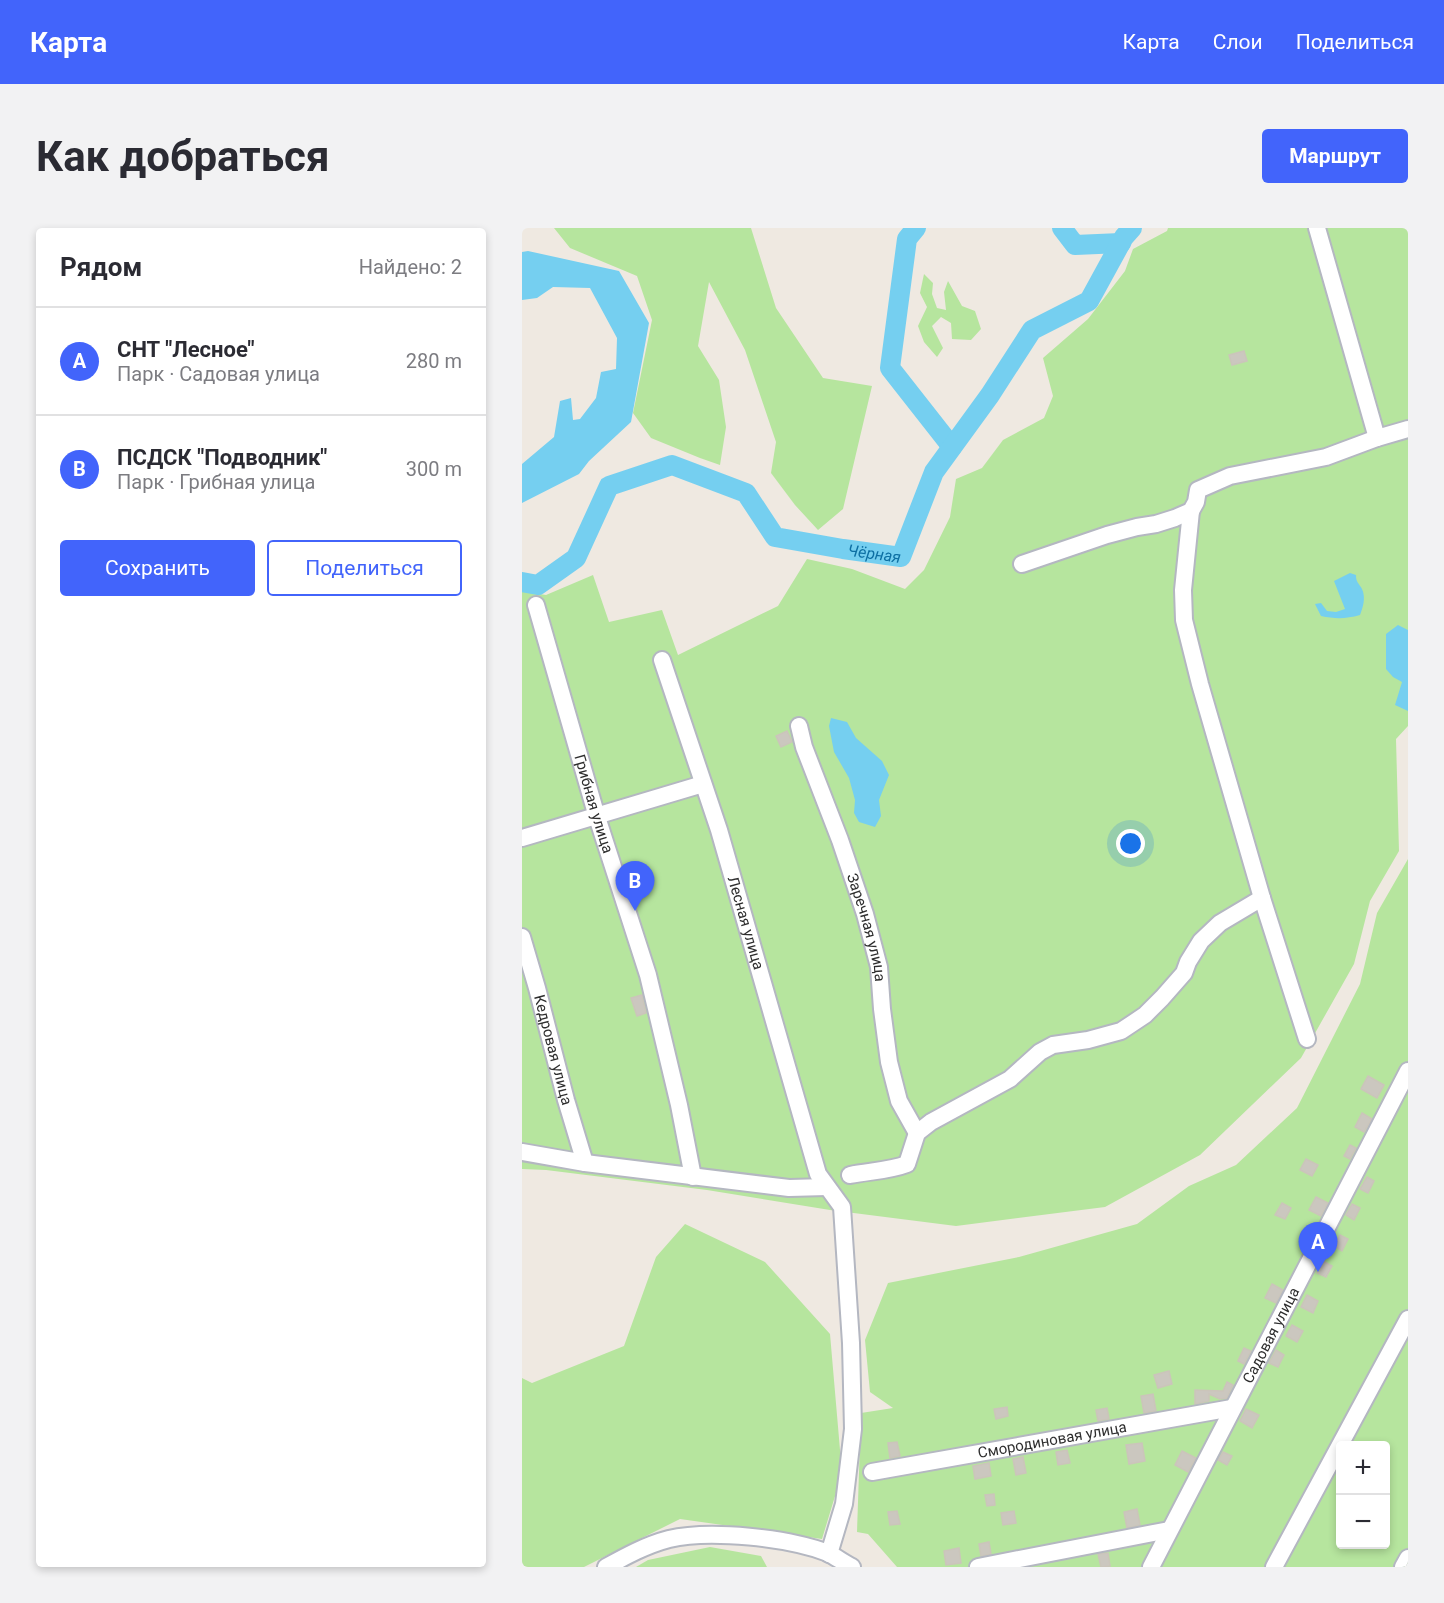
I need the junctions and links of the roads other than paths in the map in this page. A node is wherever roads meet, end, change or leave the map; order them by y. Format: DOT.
graph roads {
  1 [pos="1317,228"];
  2 [pos="1408,429"];
  3 [pos="1377,438"];
  4 [pos="1191,511"];
  5 [pos="1022,564"];
  6 [pos="536,605"];
  7 [pos="662,660"];
  8 [pos="800,726"];
  9 [pos="703,784"];
  10 [pos="597,817"];
  11 [pos="522,838"];
  12 [pos="1262,898"];
  13 [pos="522,937"];
  14 [pos="1307,1039"];
  15 [pos="1408,1071"];
  16 [pos="917,1133"];
  17 [pos="522,1152"];
  18 [pos="585,1162"];
  19 [pos="850,1175"];
  20 [pos="693,1177"];
  21 [pos="827,1187"];
  22 [pos="1408,1319"];
  23 [pos="1232,1408"];
  24 [pos="872,1472"];
  25 [pos="1169,1530"];
  26 [pos="829,1554"];
  27 [pos="1408,1558"];
  28 [pos="606,1567"];
  29 [pos="852,1567"];
  30 [pos="978,1567"];
  31 [pos="1150,1567"];
  32 [pos="1274,1567"];
  33 [pos="1403,1567"];
  1 -- 3 [label="street"];
  2 -- 3 [label="street"];
  3 -- 4 [label="street"];
  4 -- 5 [label="street"];
  4 -- 12 [label="street"];
  6 -- 10 [label="street, Грибная улица"];
  7 -- 9 [label="street, Лесная улица"];
  8 -- 16 [label="street, Заречная улица"];
  9 -- 10 [label="street"];
  9 -- 21 [label="street, Лесная улица"];
  10 -- 11 [label="street"];
  10 -- 20 [label="street, Грибная улица"];
  12 -- 14 [label="street"];
  12 -- 16 [label="street"];
  13 -- 18 [label="street, Кедровая улица"];
  15 -- 23 [label="street, Садовая улица"];
  16 -- 19 [label="street"];
  17 -- 18 [label="street"];
  18 -- 20 [label="street"];
  20 -- 21 [label="street"];
  21 -- 26 [label="street, Лесная улица"];
  22 -- 32 [label="street"];
  23 -- 24 [label="street, Смородиновая улица"];
  23 -- 25 [label="street, Садовая улица"];
  25 -- 30 [label="street"];
  25 -- 31 [label="street, Садовая улица"];
  26 -- 28 [label="street"];
  26 -- 29 [label="street"];
  27 -- 33 [label="street"];
}
